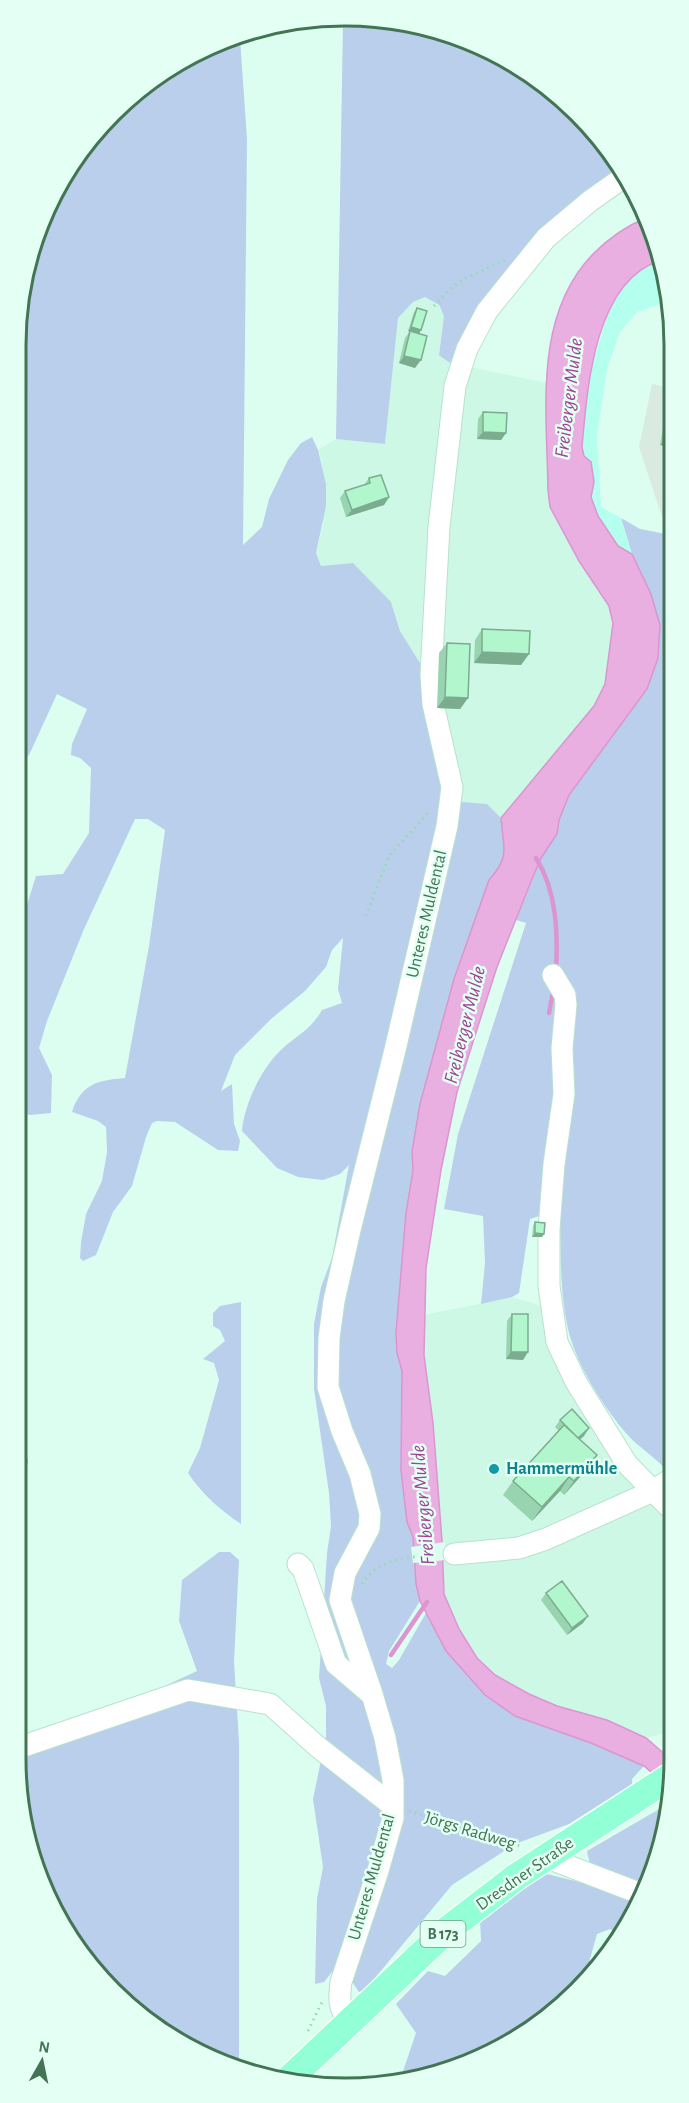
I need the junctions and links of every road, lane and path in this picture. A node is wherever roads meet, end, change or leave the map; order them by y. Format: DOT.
graph roads {
  1 [pos="618,181"];
  2 [pos="515,255"];
  3 [pos="434,306"];
  4 [pos="452,787"];
  5 [pos="366,916"];
  6 [pos="555,979"];
  7 [pos="652,1490"];
  8 [pos="664,1502"];
  9 [pos="454,1554"];
  10 [pos="298,1564"];
  11 [pos="361,1586"];
  12 [pos="372,1694"];
  13 [pos="26,1745"];
  14 [pos="663,1781"];
  15 [pos="393,1806"];
  16 [pos="545,1857"];
  17 [pos="635,1891"];
  18 [pos="341,1982"];
  19 [pos="349,2021"];
  20 [pos="306,2034"];
  21 [pos="295,2073"];
  1 -- 4 [label="street, Unteres Muldental"];
  2 -- 3 [label="path"];
  4 -- 5 [label="path"];
  4 -- 12 [label="street, Unteres Muldental"];
  6 -- 7 [label="street"];
  7 -- 8 [label="street"];
  7 -- 9 [label="street"];
  9 -- 11 [label="path"];
  10 -- 12 [label="street"];
  12 -- 15 [label="street, Unteres Muldental"];
  13 -- 15 [label="street"];
  14 -- 16 [label="main road, Dresdner Straße / B 173"];
  15 -- 16 [label="path, Jörgs Radweg"];
  15 -- 18 [label="street, Unteres Muldental"];
  16 -- 17 [label="street"];
  16 -- 19 [label="main road, Dresdner Straße / B 173"];
  18 -- 19 [label="street, Unteres Muldental"];
  18 -- 20 [label="path"];
  19 -- 21 [label="main road, Dresdner Straße / B 173"];
}
